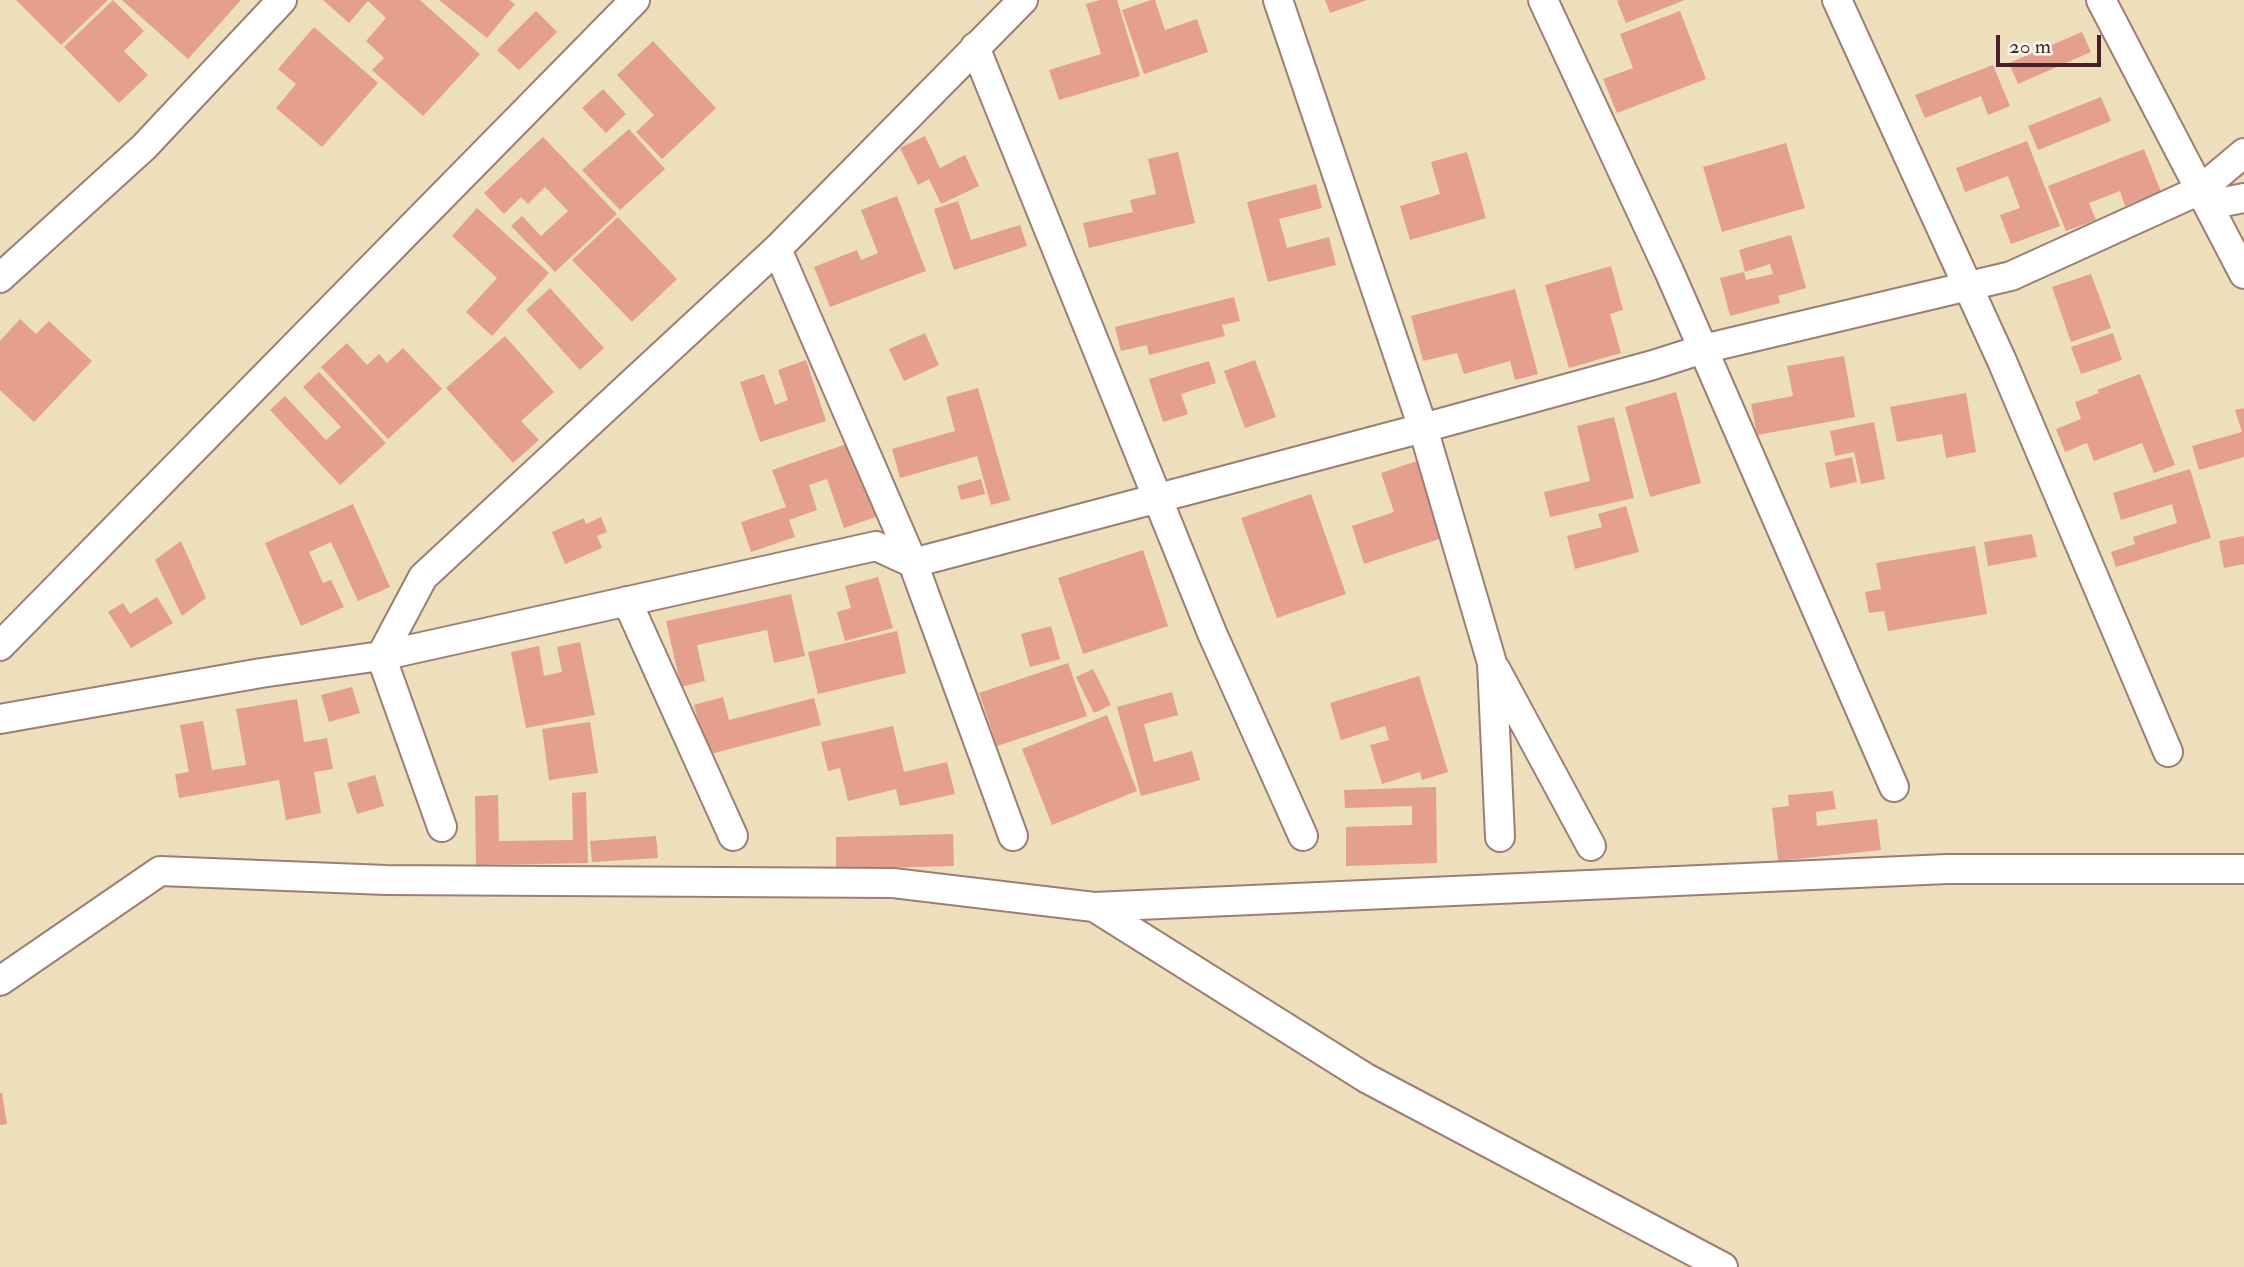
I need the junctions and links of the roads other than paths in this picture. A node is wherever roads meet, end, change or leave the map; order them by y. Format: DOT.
graph roads {
  1 [pos="282,0"];
  2 [pos="635,0"];
  3 [pos="1023,0"];
  4 [pos="1278,0"];
  5 [pos="1543,0"];
  6 [pos="1837,0"];
  7 [pos="2101,0"];
  8 [pos="975,47"];
  9 [pos="2244,153"];
  10 [pos="2204,198"];
  11 [pos="2244,198"];
  12 [pos="777,249"];
  13 [pos="2244,274"];
  14 [pos="0,278"];
  15 [pos="1968,286"];
  16 [pos="1703,349"];
  17 [pos="1423,428"];
  18 [pos="1157,498"];
  19 [pos="913,563"];
  20 [pos="627,601"];
  21 [pos="0,646"];
  22 [pos="380,656"];
  23 [pos="1492,663"];
  24 [pos="0,719"];
  25 [pos="2168,752"];
  26 [pos="1894,787"];
  27 [pos="442,827"];
  28 [pos="733,836"];
  29 [pos="1013,836"];
  30 [pos="1303,836"];
  31 [pos="1500,837"];
  32 [pos="1591,846"];
  33 [pos="2244,869"];
  34 [pos="1094,907"];
  35 [pos="0,981"];
  36 [pos="1723,1267"];
  1 -- 14 [label="street"];
  2 -- 21 [label="street"];
  3 -- 8 [label="street"];
  4 -- 17 [label="street"];
  5 -- 16 [label="street"];
  6 -- 15 [label="street"];
  7 -- 10 [label="street"];
  8 -- 12 [label="street"];
  8 -- 18 [label="street"];
  9 -- 10 [label="street"];
  10 -- 11 [label="street"];
  10 -- 13 [label="street"];
  10 -- 15 [label="street"];
  12 -- 19 [label="street"];
  12 -- 22 [label="street"];
  15 -- 16 [label="street"];
  15 -- 25 [label="street"];
  16 -- 17 [label="street"];
  16 -- 26 [label="street"];
  17 -- 18 [label="street"];
  17 -- 23 [label="street"];
  18 -- 19 [label="street"];
  18 -- 30 [label="street"];
  19 -- 20 [label="street"];
  19 -- 29 [label="street"];
  20 -- 22 [label="street"];
  20 -- 28 [label="street"];
  22 -- 24 [label="street"];
  22 -- 27 [label="street"];
  23 -- 31 [label="street"];
  23 -- 32 [label="street"];
  33 -- 34 [label="street"];
  34 -- 35 [label="street"];
  34 -- 36 [label="street"];
}
